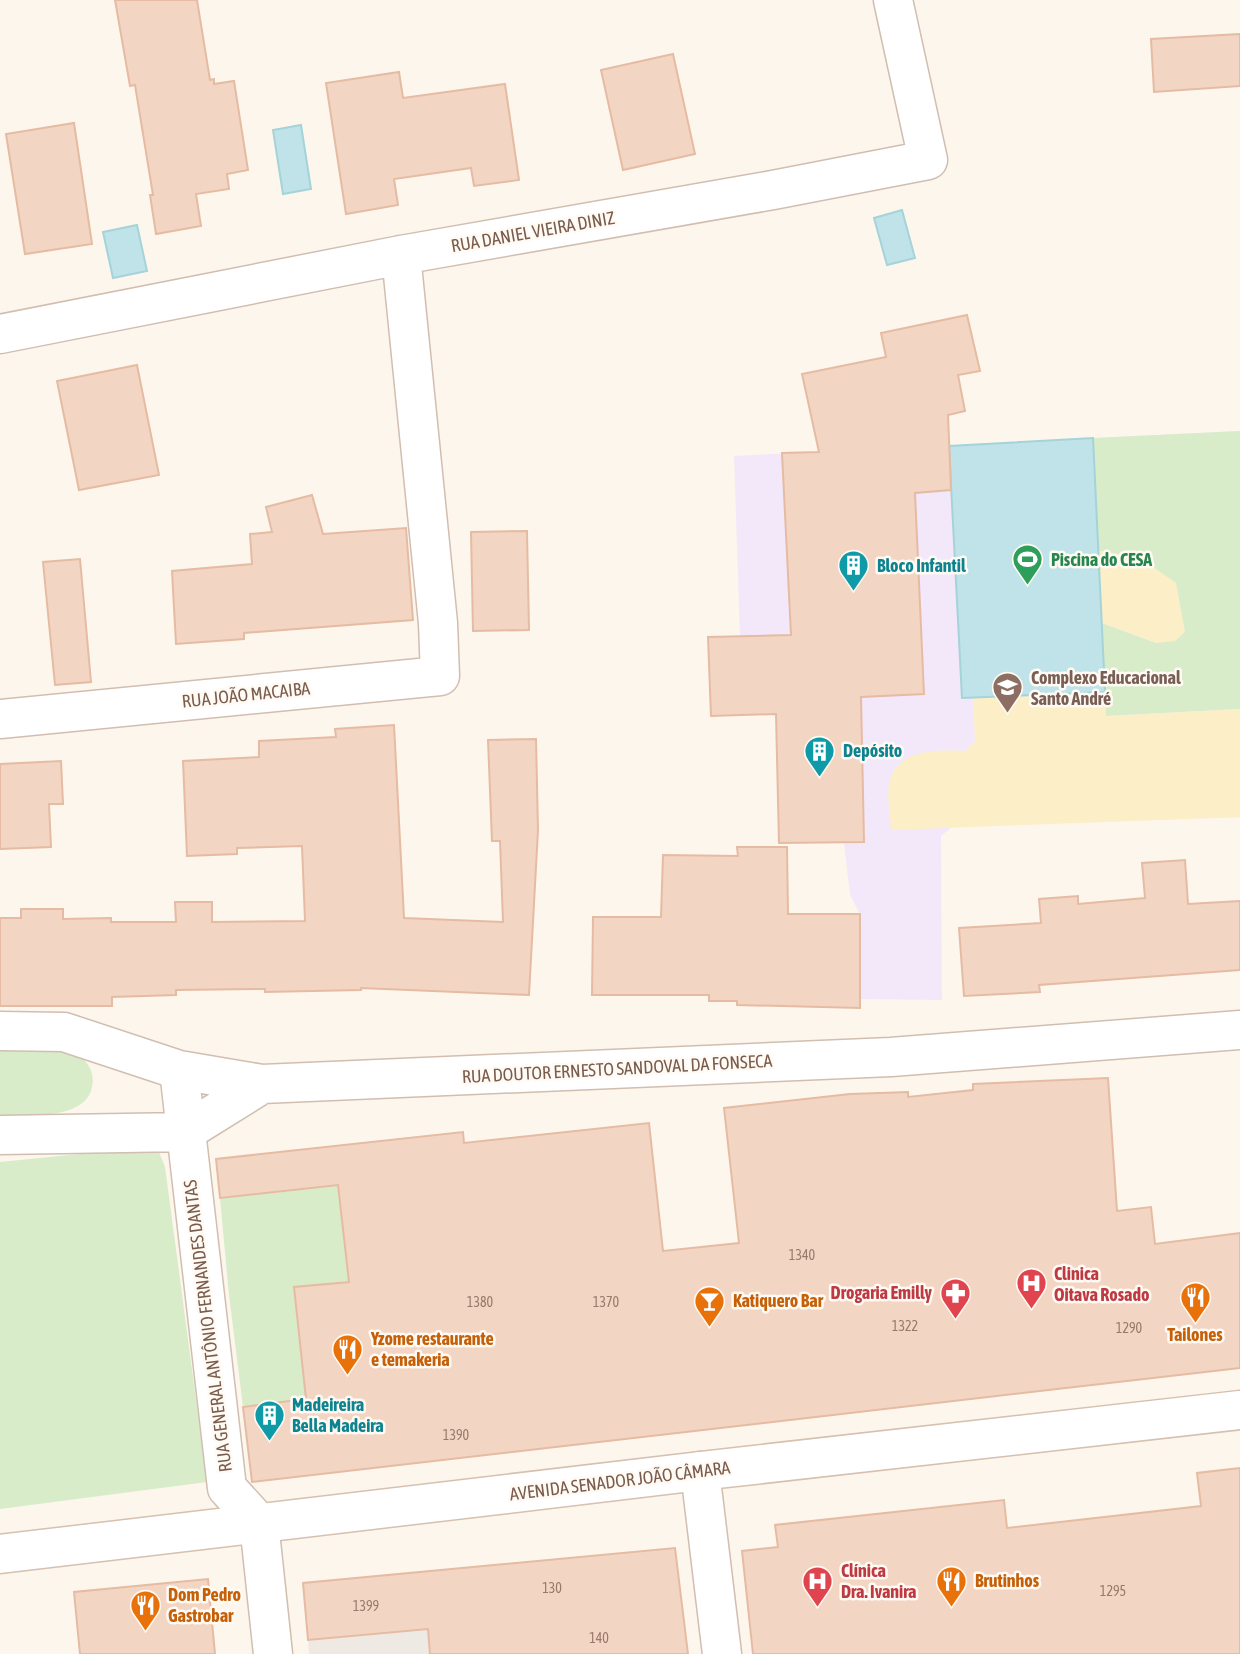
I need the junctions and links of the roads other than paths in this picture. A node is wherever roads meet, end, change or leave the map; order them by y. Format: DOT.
graph roads {
  1 [pos="895,11"];
  2 [pos="401,255"];
  3 [pos="0,334"];
  4 [pos="0,719"];
  5 [pos="1240,1030"];
  6 [pos="0,1031"];
  7 [pos="178,1070"];
  8 [pos="262,1084"];
  9 [pos="185,1132"];
  10 [pos="0,1135"];
  11 [pos="1240,1410"];
  12 [pos="700,1471"];
  13 [pos="258,1523"];
  14 [pos="0,1554"];
  15 [pos="273,1654"];
  16 [pos="722,1654"];
  1 -- 2 [label="street, RUA DANIEL VIEIRA DINIZ"];
  2 -- 3 [label="street, RUA DANIEL VIEIRA DINIZ"];
  2 -- 4 [label="street, RUA JOÃO MACAIBA"];
  5 -- 8 [label="street, RUA DOUTOR ERNESTO SANDOVAL DA FONSECA"];
  6 -- 7 [label="street, RUA DOUTOR ERNESTO SANDOVAL DA FONSECA"];
  7 -- 8 [label="street, RUA DOUTOR ERNESTO SANDOVAL DA FONSECA"];
  7 -- 9 [label="street, RUA GENERAL ANTÔNIO FERNANDES DANTAS"];
  8 -- 9 [label="street"];
  9 -- 10 [label="street"];
  9 -- 13 [label="street, RUA GENERAL ANTÔNIO FERNANDES DANTAS"];
  11 -- 12 [label="street, AVENIDA SENADOR JOÃO CÂMARA"];
  12 -- 13 [label="street, AVENIDA SENADOR JOÃO CÂMARA"];
  12 -- 16 [label="street"];
  13 -- 14 [label="street, AVENIDA SENADOR JOÃO CÂMARA"];
  13 -- 15 [label="street"];
}
